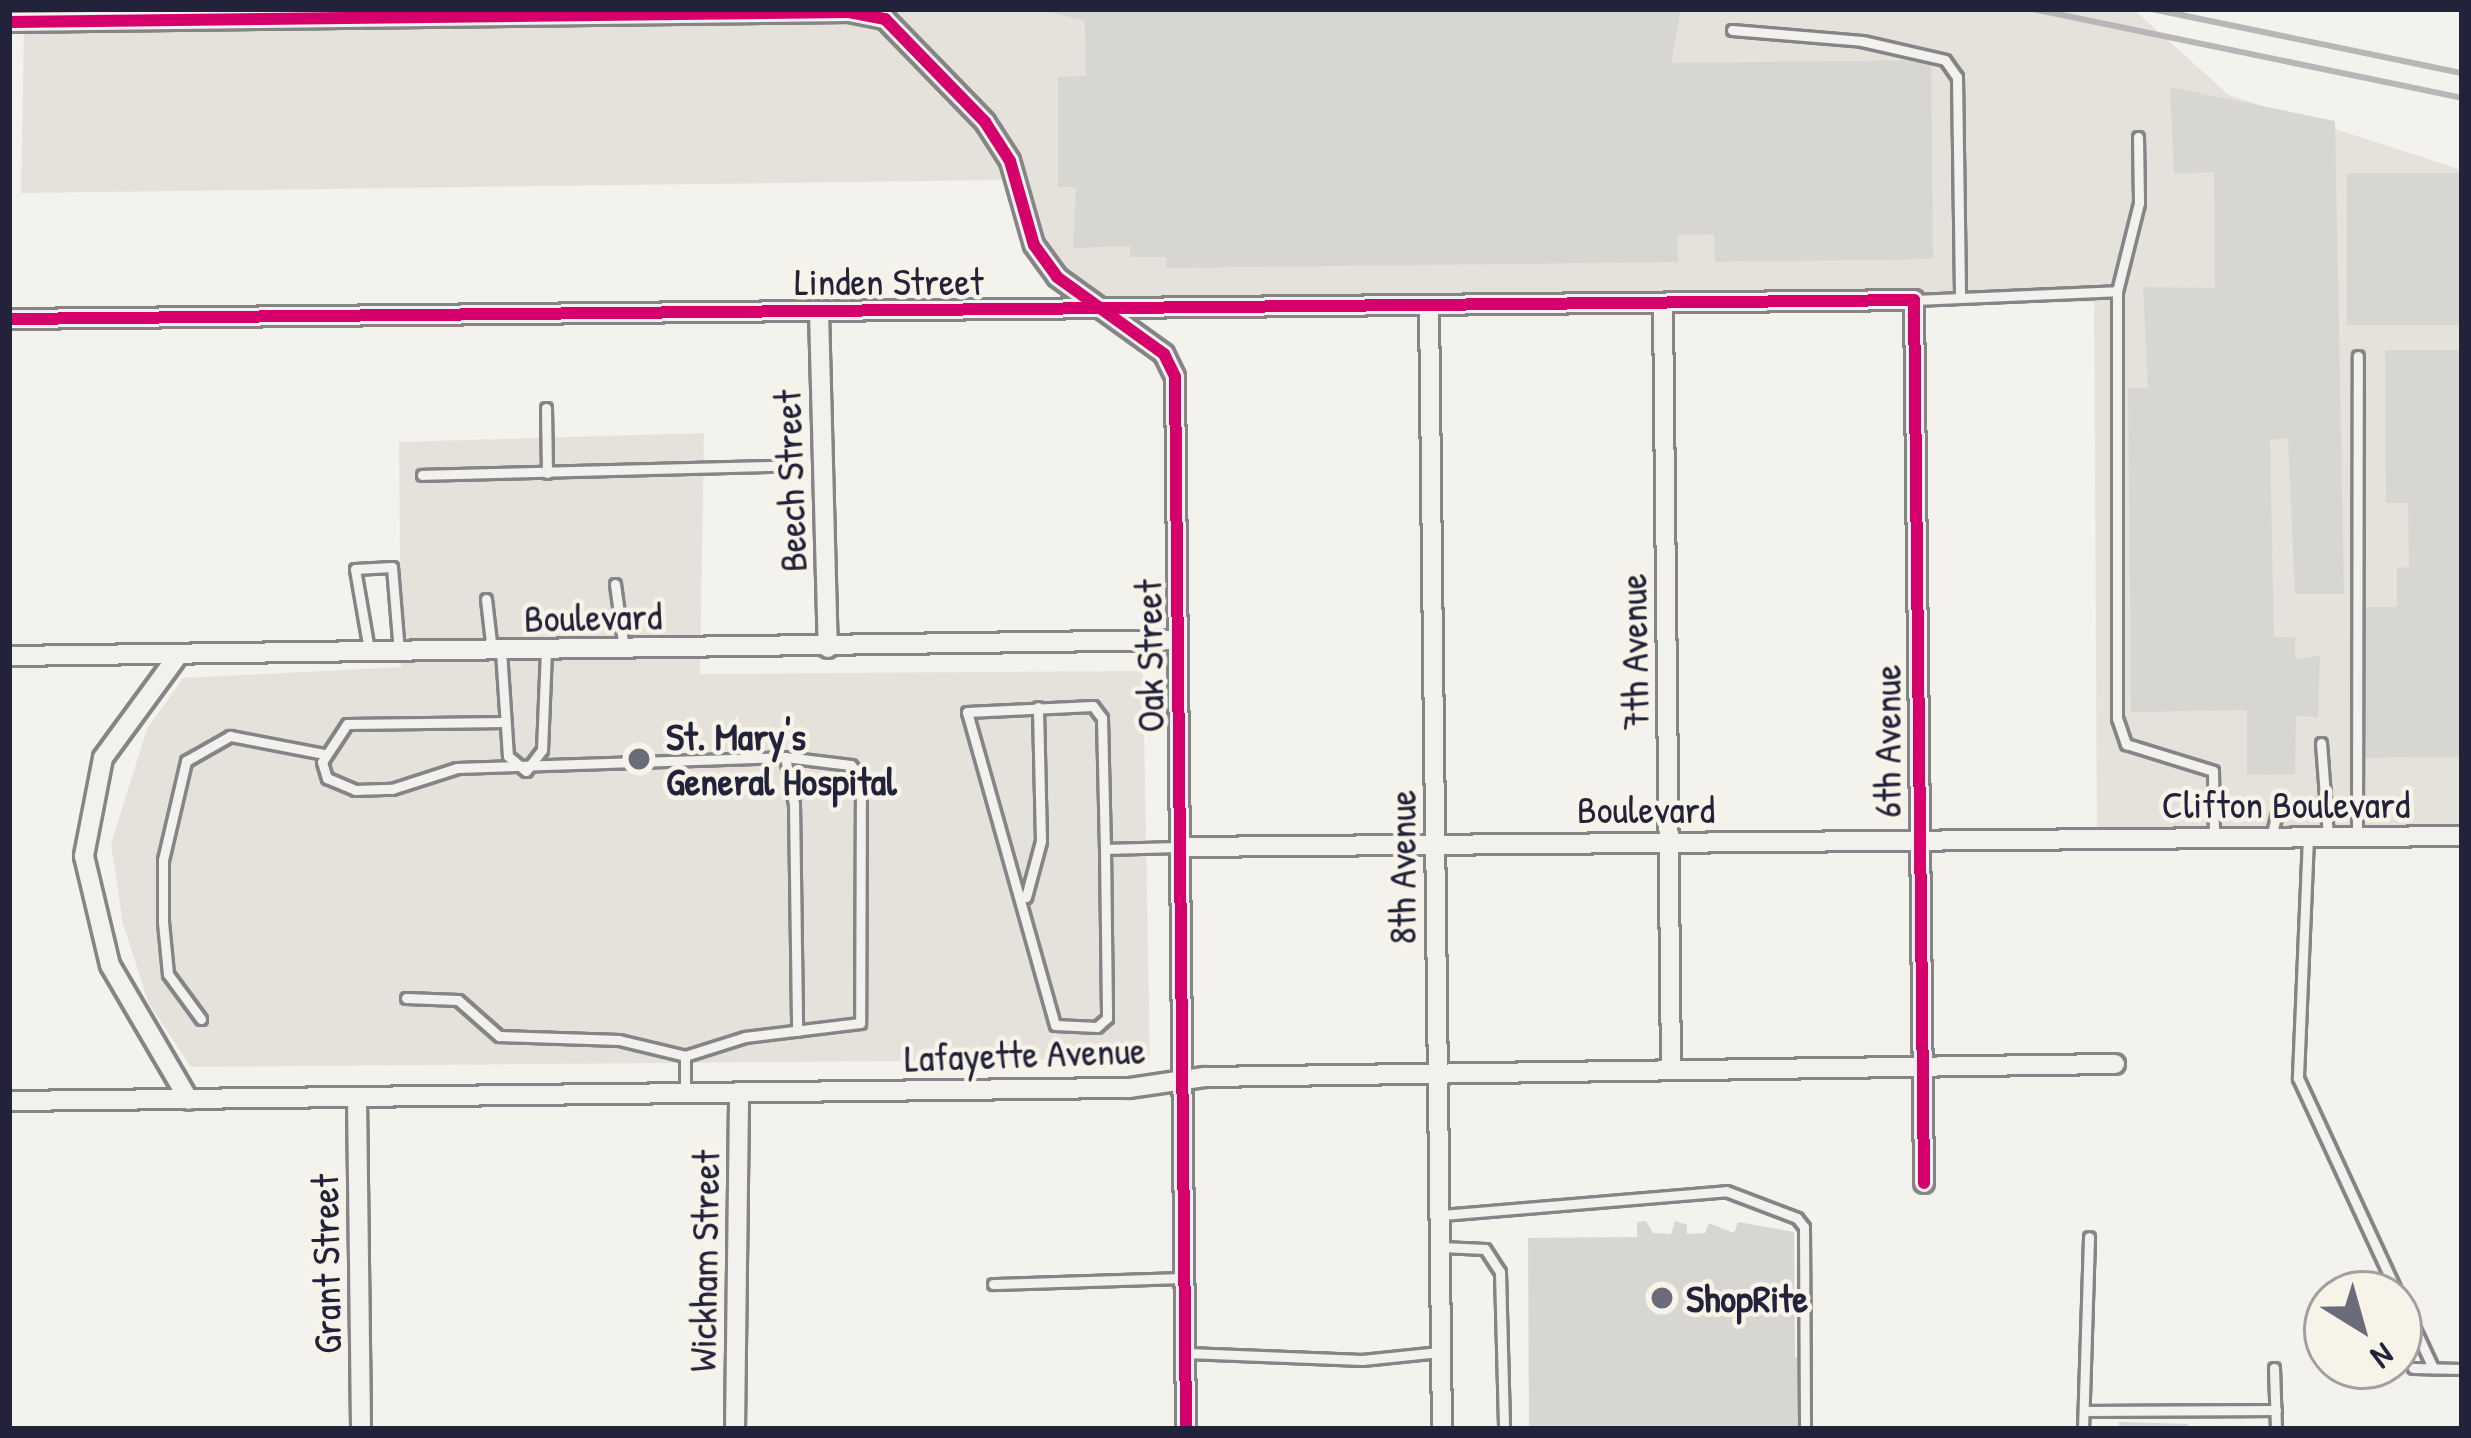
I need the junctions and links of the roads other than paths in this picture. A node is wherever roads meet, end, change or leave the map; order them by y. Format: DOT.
graph roads {
  1 [pos="408,12"];
  2 [pos="606,12"];
  3 [pos="866,12"];
  4 [pos="122,15"];
  5 [pos="9,22"];
  6 [pos="1732,30"];
  7 [pos="2138,137"];
  8 [pos="2116,291"];
  9 [pos="1960,296"];
  10 [pos="1914,300"];
  11 [pos="1429,305"];
  12 [pos="1663,305"];
  13 [pos="1103,310"];
  14 [pos="819,312"];
  15 [pos="9,320"];
  16 [pos="2358,356"];
  17 [pos="546,408"];
  18 [pos="793,465"];
  19 [pos="547,473"];
  20 [pos="422,475"];
  21 [pos="616,584"];
  22 [pos="486,598"];
  23 [pos="1178,640"];
  24 [pos="828,648"];
  25 [pos="546,650"];
  26 [pos="624,650"];
  27 [pos="496,651"];
  28 [pos="369,652"];
  29 [pos="398,652"];
  30 [pos="179,654"];
  31 [pos="9,656"];
  32 [pos="1038,706"];
  33 [pos="505,722"];
  34 [pos="2321,743"];
  35 [pos="324,754"];
  36 [pos="785,757"];
  37 [pos="526,771"];
  38 [pos="2325,803"];
  39 [pos="2271,836"];
  40 [pos="2357,836"];
  41 [pos="2462,836"];
  42 [pos="2110,837"];
  43 [pos="2214,837"];
  44 [pos="2318,837"];
  45 [pos="1918,839"];
  46 [pos="1669,842"];
  47 [pos="1435,844"];
  48 [pos="1182,848"];
  49 [pos="1105,849"];
  50 [pos="1025,898"];
  51 [pos="406,998"];
  52 [pos="201,1018"];
  53 [pos="797,1030"];
  54 [pos="685,1056"];
  55 [pos="2115,1064"];
  56 [pos="1920,1067"];
  57 [pos="1671,1070"];
  58 [pos="1436,1072"];
  59 [pos="1181,1080"];
  60 [pos="739,1094"];
  61 [pos="685,1095"];
  62 [pos="357,1098"];
  63 [pos="189,1100"];
  64 [pos="9,1101"];
  65 [pos="1924,1183"];
  66 [pos="1440,1215"];
  67 [pos="2089,1237"];
  68 [pos="1440,1246"];
  69 [pos="2387,1270"];
  70 [pos="1185,1278"];
  71 [pos="993,1284"];
  72 [pos="2423,1347"];
  73 [pos="1439,1352"];
  74 [pos="1185,1353"];
  75 [pos="2274,1368"];
  76 [pos="2423,1368"];
  77 [pos="2433,1368"];
  78 [pos="2462,1369"];
  79 [pos="2276,1410"];
  80 [pos="2085,1411"];
  81 [pos="361,1429"];
  82 [pos="736,1429"];
  83 [pos="1186,1429"];
  84 [pos="1442,1429"];
  85 [pos="1504,1429"];
  86 [pos="1805,1429"];
  87 [pos="2084,1429"];
  88 [pos="2276,1429"];
  1 -- 2 [label="street"];
  1 -- 4 [label="street"];
  2 -- 3 [label="street"];
  3 -- 13 [label="street, Oak Street"];
  4 -- 5 [label="street"];
  6 -- 9 [label="lane"];
  7 -- 8 [label="lane"];
  8 -- 9 [label="lane"];
  8 -- 43 [label="lane"];
  9 -- 10 [label="lane"];
  10 -- 12 [label="street, Linden Street"];
  10 -- 45 [label="street, 6th Avenue"];
  11 -- 12 [label="street, Linden Street"];
  11 -- 13 [label="street, Linden Street"];
  11 -- 47 [label="street, 8th Avenue"];
  12 -- 46 [label="street, 7th Avenue"];
  13 -- 14 [label="street, Linden Street"];
  13 -- 23 [label="street, Oak Street"];
  14 -- 15 [label="street, Linden Street"];
  14 -- 24 [label="street, Beech Street"];
  16 -- 40 [label="lane"];
  17 -- 19 [label="lane"];
  18 -- 19 [label="lane"];
  19 -- 20 [label="lane"];
  21 -- 26 [label="lane"];
  22 -- 27 [label="lane"];
  23 -- 24 [label="street, Boulevard"];
  23 -- 48 [label="street, Oak Street"];
  24 -- 26 [label="street, Boulevard"];
  25 -- 26 [label="street, Boulevard"];
  25 -- 27 [label="street, Boulevard"];
  25 -- 37 [label="lane"];
  27 -- 29 [label="street, Boulevard"];
  27 -- 33 [label="lane"];
  28 -- 29 [label="street, Boulevard"];
  28 -- 29 [label="lane"];
  28 -- 30 [label="street, Boulevard"];
  30 -- 31 [label="street, Boulevard"];
  30 -- 63 [label="street"];
  32 -- 49 [label="lane"];
  32 -- 50 [label="lane"];
  32 -- 50 [label="lane"];
  33 -- 35 [label="lane"];
  33 -- 37 [label="lane"];
  34 -- 38 [label="lane"];
  35 -- 37 [label="lane"];
  35 -- 52 [label="lane"];
  36 -- 37 [label="lane"];
  36 -- 53 [label="lane"];
  36 -- 53 [label="lane"];
  38 -- 39 [label="lane"];
  38 -- 44 [label="lane"];
  39 -- 43 [label="street, Clifton Boulevard"];
  39 -- 44 [label="street, Clifton Boulevard"];
  40 -- 41 [label="street, Clifton Boulevard"];
  40 -- 44 [label="street, Clifton Boulevard"];
  42 -- 43 [label="street, Clifton Boulevard"];
  42 -- 45 [label="street, Boulevard"];
  44 -- 69 [label="lane"];
  45 -- 46 [label="street, Boulevard"];
  45 -- 56 [label="street, 6th Avenue"];
  46 -- 47 [label="street, Boulevard"];
  46 -- 57 [label="street, 7th Avenue"];
  47 -- 48 [label="street, Boulevard"];
  47 -- 58 [label="street, 8th Avenue"];
  48 -- 49 [label="lane"];
  48 -- 59 [label="street, Oak Street"];
  49 -- 50 [label="lane"];
  51 -- 54 [label="lane"];
  53 -- 54 [label="lane"];
  54 -- 61 [label="lane"];
  55 -- 56 [label="street, Lafayette Avenue"];
  56 -- 57 [label="street, Lafayette Avenue"];
  56 -- 65 [label="street, 6th Avenue"];
  57 -- 58 [label="street, Lafayette Avenue"];
  58 -- 59 [label="street, Lafayette Avenue"];
  58 -- 66 [label="street, 8th Avenue"];
  59 -- 60 [label="street, Lafayette Avenue"];
  59 -- 70 [label="street, Oak Street"];
  60 -- 61 [label="street, Lafayette Avenue"];
  60 -- 82 [label="street, Wickham Street"];
  61 -- 62 [label="street, Lafayette Avenue"];
  62 -- 63 [label="street, Lafayette Avenue"];
  62 -- 81 [label="street, Grant Street"];
  63 -- 64 [label="street, Lafayette Avenue"];
  66 -- 68 [label="street, 8th Avenue"];
  66 -- 86 [label="lane"];
  67 -- 80 [label="lane"];
  68 -- 73 [label="street, 8th Avenue"];
  68 -- 85 [label="lane"];
  70 -- 71 [label="lane"];
  70 -- 74 [label="street, Oak Street"];
  72 -- 77 [label="lane"];
  73 -- 74 [label="lane"];
  73 -- 84 [label="street, 8th Avenue"];
  74 -- 83 [label="street, Oak Street"];
  75 -- 79 [label="lane"];
  76 -- 77 [label="lane"];
  77 -- 78 [label="lane"];
  79 -- 80 [label="lane"];
  79 -- 88 [label="lane"];
  80 -- 87 [label="lane"];
}
